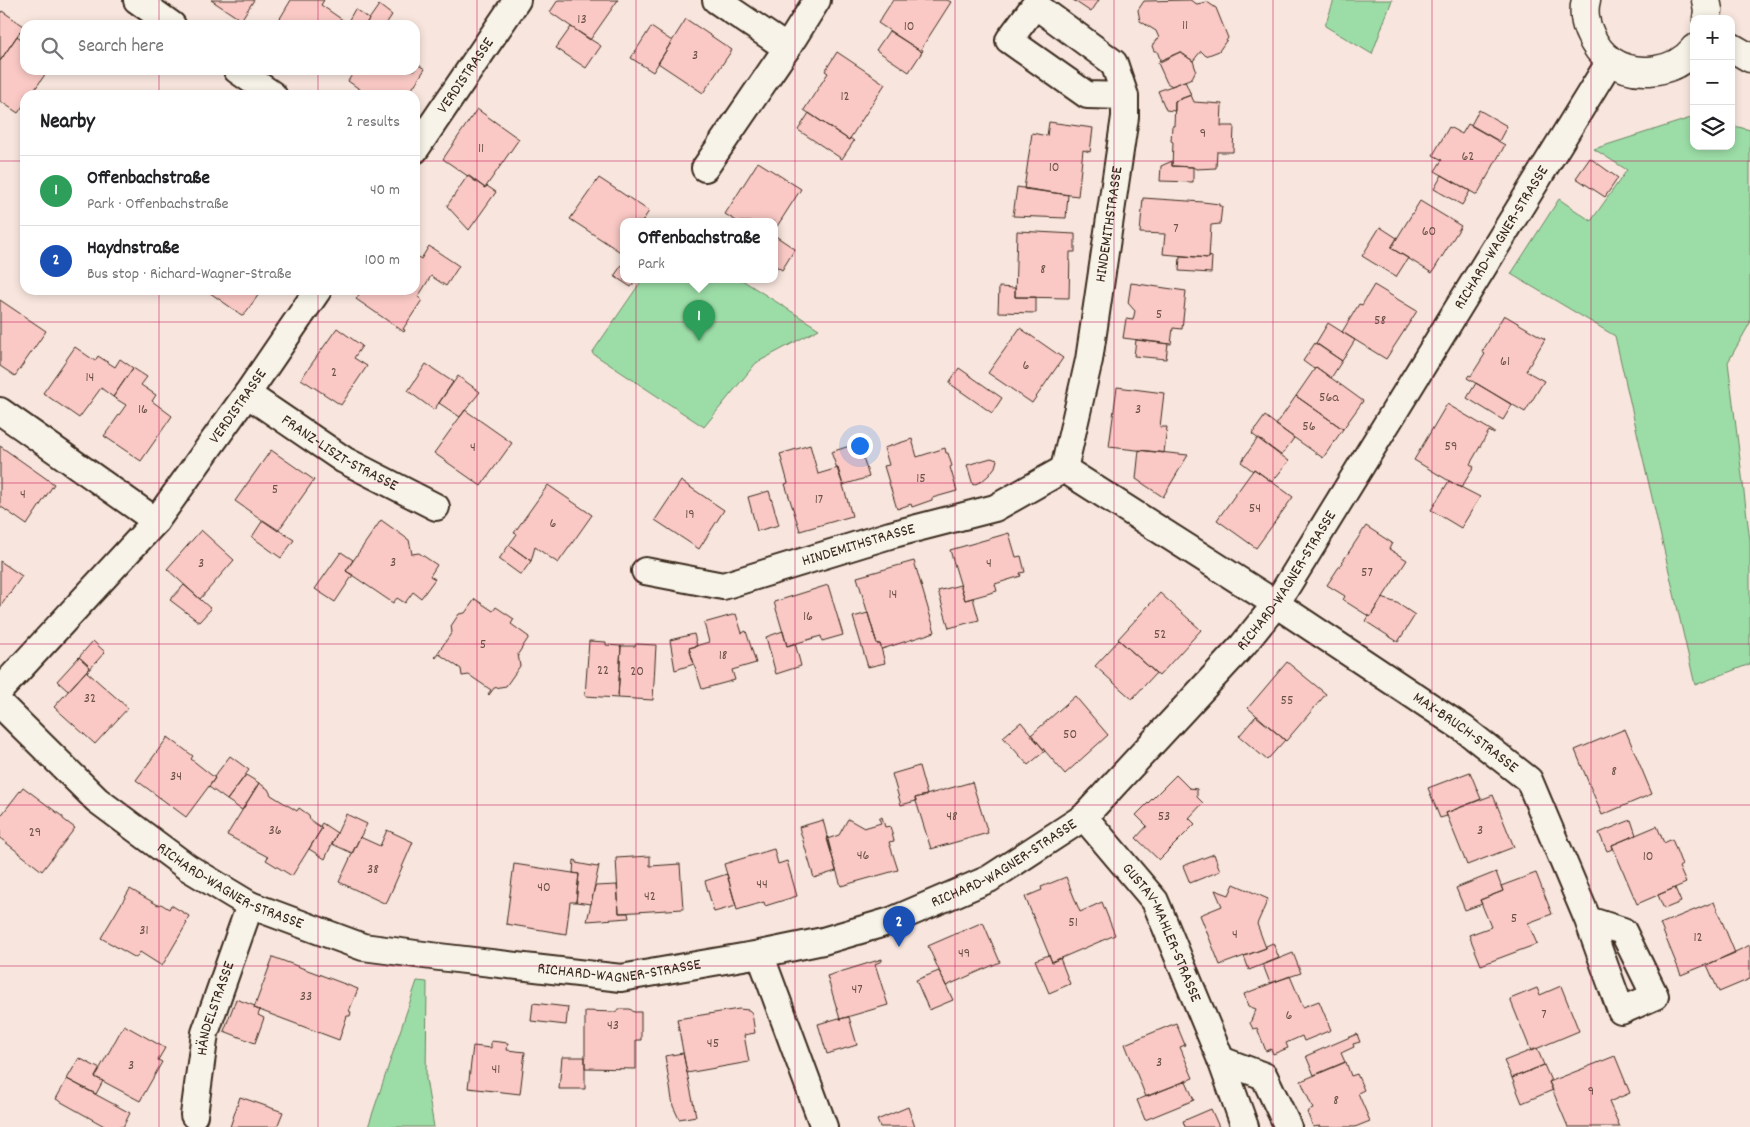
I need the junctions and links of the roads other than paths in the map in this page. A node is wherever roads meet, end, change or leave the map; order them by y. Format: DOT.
graph roads {
  1 [pos="136,0"];
  2 [pos="517,0"];
  3 [pos="716,0"];
  4 [pos="817,0"];
  5 [pos="1586,0"];
  6 [pos="1706,0"];
  7 [pos="1707,15"];
  8 [pos="165,20"];
  9 [pos="787,48"];
  10 [pos="1735,50"];
  11 [pos="1690,52"];
  12 [pos="1750,58"];
  13 [pos="1610,61"];
  14 [pos="244,75"];
  15 [pos="266,90"];
  16 [pos="1125,96"];
  17 [pos="420,143"];
  18 [pos="705,168"];
  19 [pos="315,295"];
  20 [pos="247,394"];
  21 [pos="0,411"];
  22 [pos="1064,469"];
  23 [pos="436,507"];
  24 [pos="156,520"];
  25 [pos="646,571"];
  26 [pos="1276,604"];
  27 [pos="0,690"];
  28 [pos="0,704"];
  29 [pos="1084,817"];
  30 [pos="250,905"];
  31 [pos="1588,920"];
  32 [pos="760,954"];
  33 [pos="1221,1060"];
  34 [pos="194,1115"];
  35 [pos="824,1127"];
  36 [pos="1245,1127"];
  37 [pos="1288,1127"];
  1 -- 8 [label="street"];
  2 -- 17 [label="street, VERDISTRASSE"];
  3 -- 9 [label="street"];
  4 -- 9 [label="street"];
  5 -- 13 [label="street"];
  6 -- 7 [label="street"];
  9 -- 18 [label="street"];
  10 -- 12 [label="street"];
  11 -- 13 [label="street"];
  13 -- 26 [label="street, RICHARD-WAGNER-STRASSE"];
  14 -- 15 [label="street"];
  16 -- 22 [label="street, HINDEMITHSTRASSE"];
  19 -- 20 [label="street, VERDISTRASSE"];
  20 -- 23 [label="street, FRANZ-LISZT-STRASSE"];
  20 -- 24 [label="street, VERDISTRASSE"];
  21 -- 24 [label="street"];
  22 -- 25 [label="street, HINDEMITHSTRASSE"];
  22 -- 26 [label="street"];
  24 -- 27 [label="street, VERDISTRASSE"];
  26 -- 29 [label="street, RICHARD-WAGNER-STRASSE"];
  26 -- 31 [label="street, MAX-BRUCH-STRASSE"];
  28 -- 30 [label="street, RICHARD-WAGNER-STRASSE"];
  29 -- 32 [label="street, RICHARD-WAGNER-STRASSE"];
  29 -- 33 [label="street, GUSTAV-MAHLER-STRASSE"];
  30 -- 32 [label="street, RICHARD-WAGNER-STRASSE"];
  30 -- 34 [label="street, HÄNDELSTRASSE"];
  32 -- 35 [label="street"];
  33 -- 36 [label="street, GUSTAV-MAHLER-STRASSE"];
  33 -- 37 [label="street"];
}
